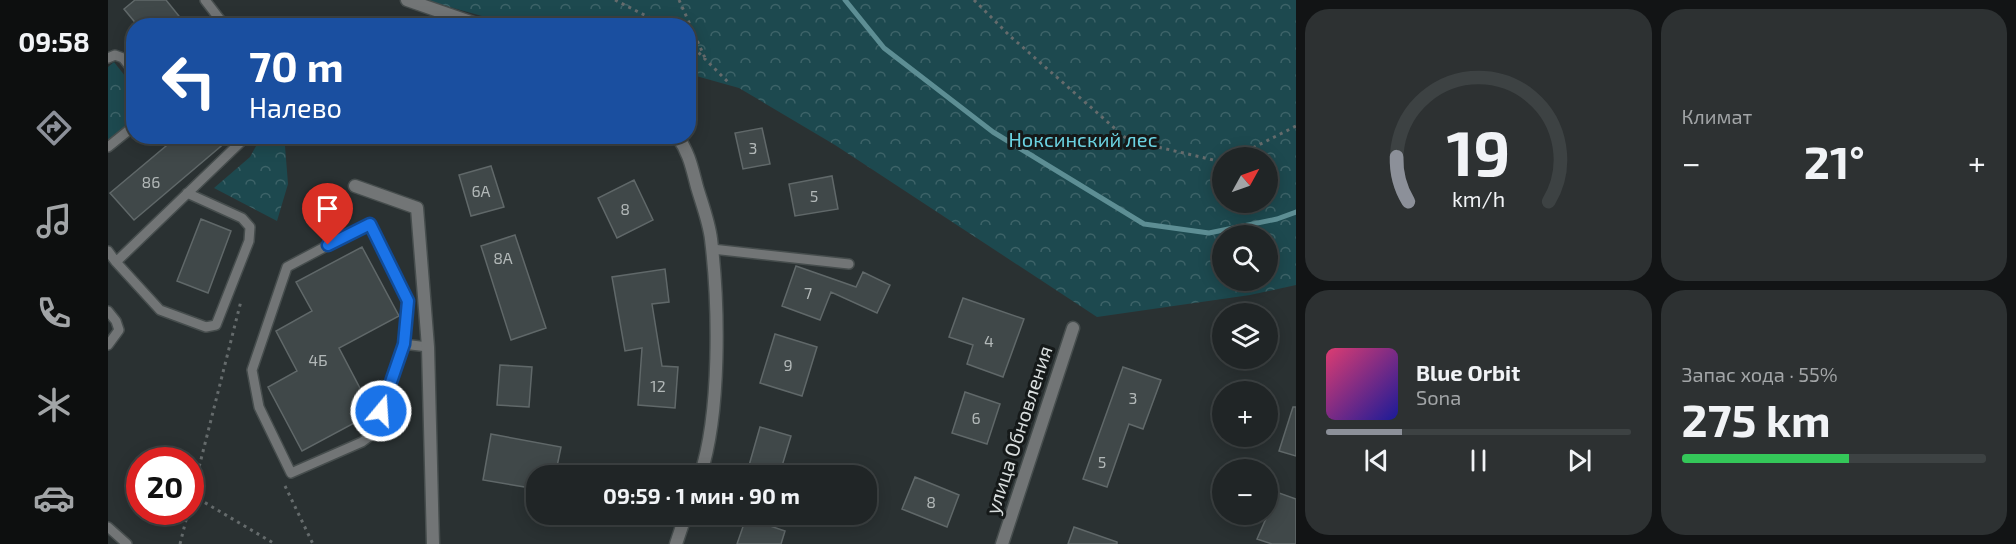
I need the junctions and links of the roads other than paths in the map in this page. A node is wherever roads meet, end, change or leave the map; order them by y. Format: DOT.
graph roads {
  1 [pos="205,0"];
  2 [pos="407,0"];
  3 [pos="219,18"];
  4 [pos="459,18"];
  5 [pos="108,58"];
  6 [pos="126,62"];
  7 [pos="126,132"];
  8 [pos="239,144"];
  9 [pos="683,144"];
  10 [pos="108,147"];
  11 [pos="355,186"];
  12 [pos="187,193"];
  13 [pos="712,249"];
  14 [pos="108,251"];
  15 [pos="116,262"];
  16 [pos="849,264"];
  17 [pos="108,311"];
  18 [pos="1073,328"];
  19 [pos="404,344"];
  20 [pos="108,345"];
  21 [pos="428,347"];
  22 [pos="703,465"];
  23 [pos="682,525"];
  24 [pos="108,527"];
  25 [pos="127,544"];
  26 [pos="433,544"];
  27 [pos="676,544"];
  28 [pos="1002,544"];
  1 -- 3 [label="lane"];
  2 -- 4 [label="street"];
  5 -- 6 [label="lane"];
  7 -- 10 [label="lane"];
  8 -- 12 [label="lane"];
  9 -- 13 [label="street"];
  11 -- 21 [label="street"];
  12 -- 15 [label="lane"];
  12 -- 15 [label="lane"];
  13 -- 16 [label="lane"];
  13 -- 22 [label="street"];
  14 -- 15 [label="lane"];
  17 -- 20 [label="lane"];
  18 -- 28 [label="street, улица Обновления"];
  19 -- 19 [label="lane"];
  19 -- 21 [label="lane"];
  21 -- 26 [label="street"];
  23 -- 27 [label="street"];
  24 -- 25 [label="lane"];
}
